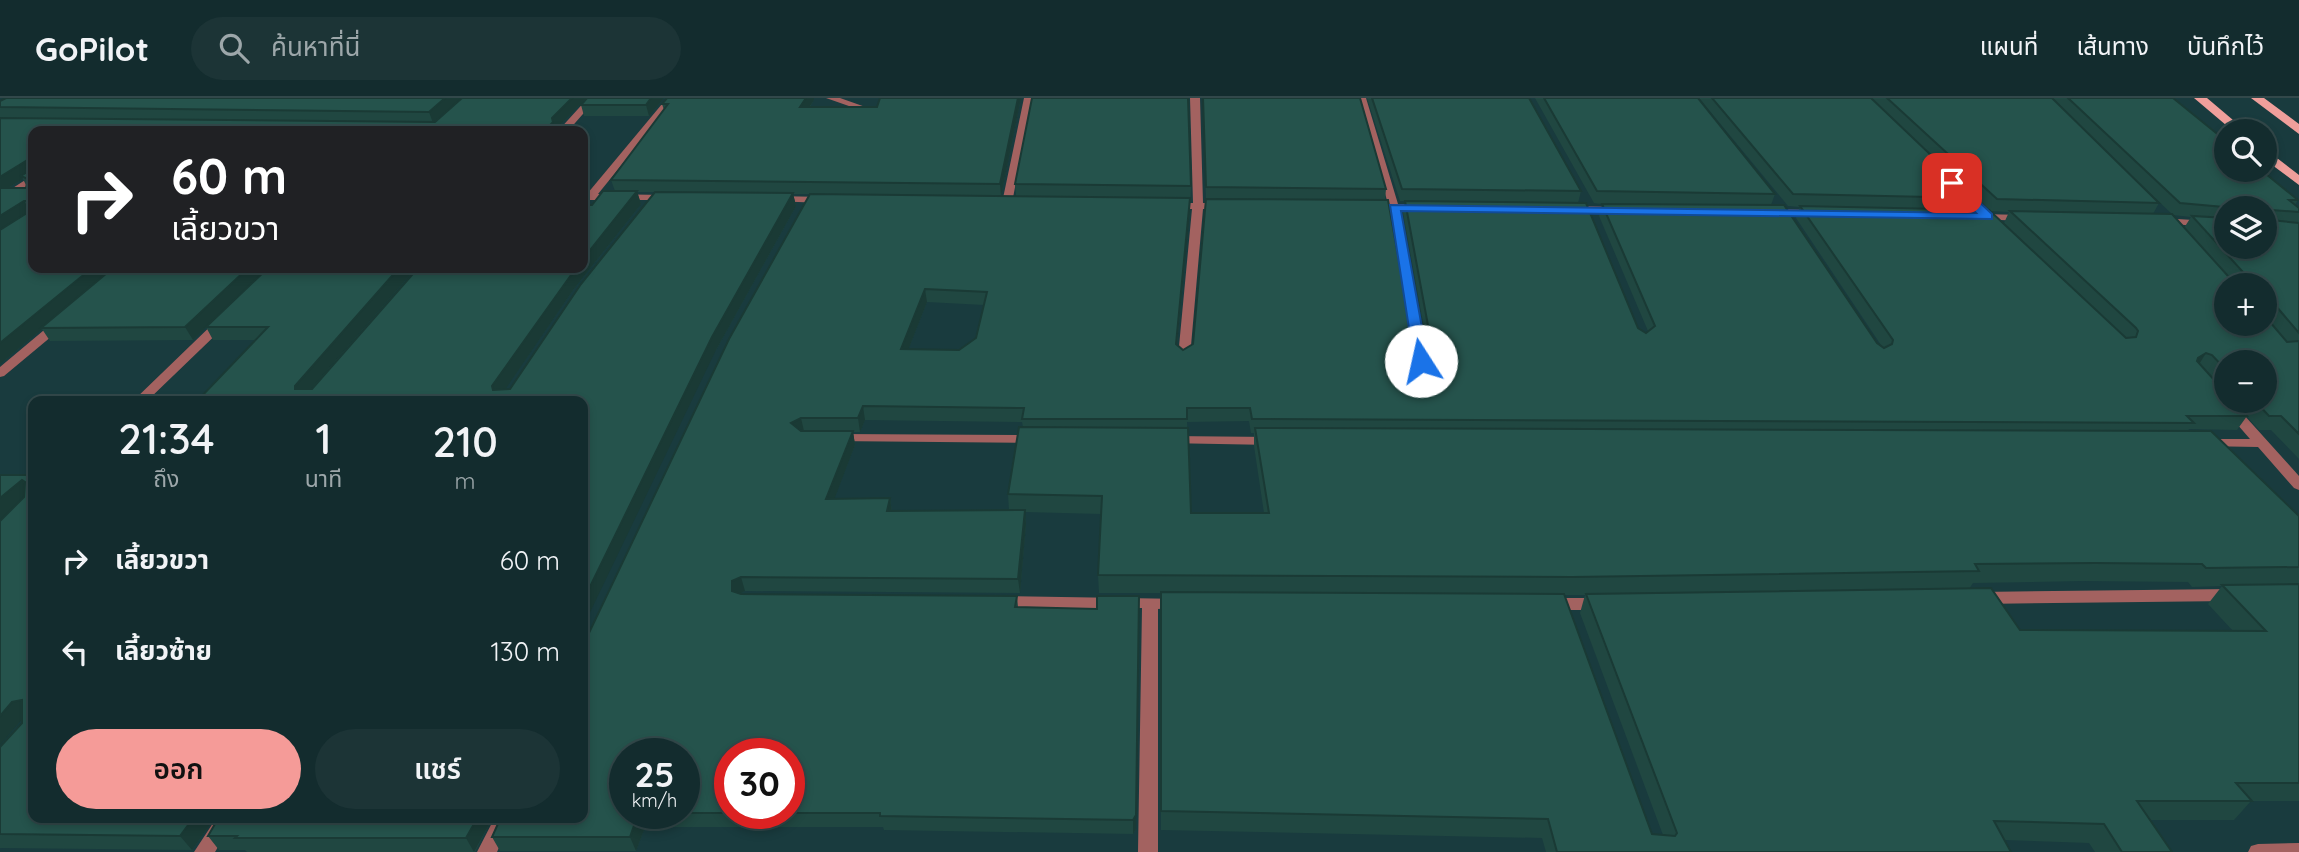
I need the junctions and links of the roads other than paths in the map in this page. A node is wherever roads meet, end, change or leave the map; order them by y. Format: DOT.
graph roads {
  1 [pos="593,98"];
  2 [pos="672,98"];
  3 [pos="831,98"];
  4 [pos="1028,98"];
  5 [pos="1195,98"];
  6 [pos="1362,98"];
  7 [pos="2200,98"];
  8 [pos="2257,98"];
  9 [pos="869,110"];
  10 [pos="2225,119"];
  11 [pos="2293,121"];
  12 [pos="568,126"];
  13 [pos="2299,130"];
  14 [pos="2277,163"];
  15 [pos="28,181"];
  16 [pos="2299,181"];
  17 [pos="28,194"];
  18 [pos="4,195"];
  19 [pos="588,195"];
  20 [pos="588,197"];
  21 [pos="654,198"];
  22 [pos="682,198"];
  23 [pos="1583,198"];
  24 [pos="765,199"];
  25 [pos="840,200"];
  26 [pos="1776,201"];
  27 [pos="1021,203"];
  28 [pos="1157,205"];
  29 [pos="1198,206"];
  30 [pos="1237,206"];
  31 [pos="1355,207"];
  32 [pos="1394,207"];
  33 [pos="1436,208"];
  34 [pos="1978,208"];
  35 [pos="645,209"];
  36 [pos="1561,209"];
  37 [pos="1588,210"];
  38 [pos="1630,210"];
  39 [pos="1756,212"];
  40 [pos="1784,212"];
  41 [pos="1825,213"];
  42 [pos="1960,216"];
  43 [pos="2157,216"];
  44 [pos="1987,217"];
  45 [pos="2043,218"];
  46 [pos="2169,221"];
  47 [pos="1593,222"];
  48 [pos="1791,223"];
  49 [pos="2214,224"];
  50 [pos="1997,226"];
  51 [pos="2177,230"];
  52 [pos="73,312"];
  53 [pos="230,315"];
  54 [pos="1184,356"];
  55 [pos="1421,361"];
  56 [pos="0,373"];
  57 [pos="144,396"];
  58 [pos="2235,413"];
  59 [pos="818,438"];
  60 [pos="1054,440"];
  61 [pos="1152,440"];
  62 [pos="1291,441"];
  63 [pos="2193,443"];
  64 [pos="2263,443"];
  65 [pos="2299,485"];
  66 [pos="2244,595"];
  67 [pos="1967,598"];
  68 [pos="982,601"];
  69 [pos="1150,603"];
  70 [pos="1191,603"];
  71 [pos="1622,603"];
  72 [pos="1539,604"];
  73 [pos="223,823"];
  74 [pos="501,823"];
  75 [pos="2299,851"];
  76 [pos="204,852"];
  77 [pos="487,852"];
  78 [pos="1148,852"];
  79 [pos="2258,852"];
  1 -- 12 [label="street"];
  2 -- 19 [label="street"];
  3 -- 9 [label="street"];
  4 -- 27 [label="street"];
  5 -- 29 [label="street"];
  6 -- 32 [label="street"];
  7 -- 10 [label="main road"];
  8 -- 11 [label="main road"];
  11 -- 13 [label="main road"];
  14 -- 16 [label="main road"];
  15 -- 18 [label="street"];
  17 -- 18 [label="street"];
  20 -- 21 [label="street"];
  21 -- 22 [label="street"];
  21 -- 35 [label="street"];
  23 -- 37 [label="street"];
  24 -- 25 [label="street"];
  26 -- 40 [label="street"];
  28 -- 29 [label="street"];
  29 -- 30 [label="street"];
  29 -- 54 [label="street"];
  31 -- 32 [label="street"];
  32 -- 33 [label="street"];
  32 -- 55 [label="street"];
  34 -- 44 [label="street"];
  36 -- 37 [label="street"];
  37 -- 38 [label="street"];
  37 -- 47 [label="street"];
  39 -- 40 [label="street"];
  40 -- 41 [label="street"];
  40 -- 48 [label="street"];
  42 -- 44 [label="street"];
  43 -- 46 [label="street"];
  44 -- 45 [label="street"];
  44 -- 50 [label="street"];
  46 -- 49 [label="street"];
  46 -- 51 [label="street"];
  52 -- 56 [label="street"];
  53 -- 57 [label="street"];
  58 -- 64 [label="street"];
  59 -- 60 [label="street"];
  61 -- 62 [label="street"];
  63 -- 64 [label="street"];
  64 -- 65 [label="street"];
  66 -- 67 [label="street"];
  68 -- 69 [label="street"];
  69 -- 70 [label="street"];
  69 -- 78 [label="street"];
  71 -- 72 [label="street"];
  73 -- 76 [label="street"];
  74 -- 77 [label="street"];
  75 -- 79 [label="street"];
}
